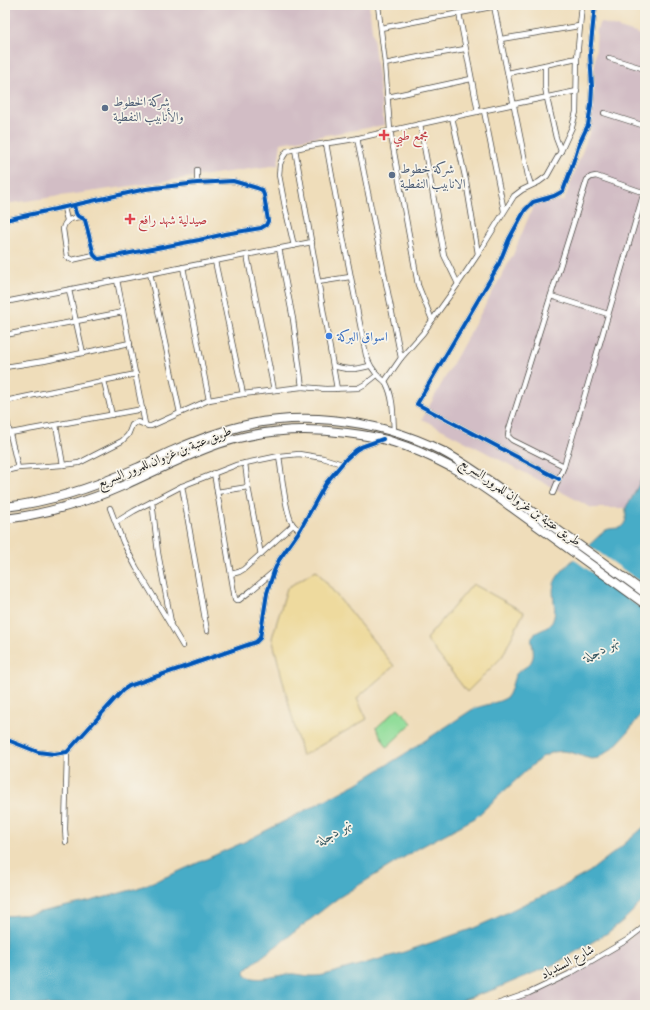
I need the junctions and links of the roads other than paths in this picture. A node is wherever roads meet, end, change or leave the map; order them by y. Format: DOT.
graph roads {
  1 [pos="378,5"];
  2 [pos="502,5"];
  3 [pos="582,5"];
  4 [pos="595,5"];
  5 [pos="486,6"];
  6 [pos="494,6"];
  7 [pos="458,13"];
  8 [pos="580,26"];
  9 [pos="381,28"];
  10 [pos="501,39"];
  11 [pos="465,49"];
  12 [pos="577,58"];
  13 [pos="609,58"];
  14 [pos="386,64"];
  15 [pos="545,65"];
  16 [pos="645,69"];
  17 [pos="508,73"];
  18 [pos="471,79"];
  19 [pos="577,91"];
  20 [pos="388,97"];
  21 [pos="546,98"];
  22 [pos="514,104"];
  23 [pos="484,111"];
  24 [pos="478,112"];
  25 [pos="604,113"];
  26 [pos="452,117"];
  27 [pos="420,124"];
  28 [pos="645,126"];
  29 [pos="390,130"];
  30 [pos="357,138"];
  31 [pos="326,143"];
  32 [pos="296,149"];
  33 [pos="561,151"];
  34 [pos="197,170"];
  35 [pos="197,183"];
  36 [pos="531,185"];
  37 [pos="644,192"];
  38 [pos="74,205"];
  39 [pos="64,208"];
  40 [pos="504,211"];
  41 [pos="79,217"];
  42 [pos="5,220"];
  43 [pos="67,220"];
  44 [pos="312,242"];
  45 [pos="294,246"];
  46 [pos="280,248"];
  47 [pos="478,254"];
  48 [pos="94,255"];
  49 [pos="247,255"];
  50 [pos="215,261"];
  51 [pos="183,267"];
  52 [pos="150,273"];
  53 [pos="350,277"];
  54 [pos="117,280"];
  55 [pos="318,282"];
  56 [pos="458,284"];
  57 [pos="69,290"];
  58 [pos="551,296"];
  59 [pos="5,302"];
  60 [pos="123,312"];
  61 [pos="608,314"];
  62 [pos="432,320"];
  63 [pos="75,322"];
  64 [pos="5,335"];
  65 [pos="130,342"];
  66 [pos="82,352"];
  67 [pos="401,358"];
  68 [pos="333,366"];
  69 [pos="369,366"];
  70 [pos="5,367"];
  71 [pos="136,374"];
  72 [pos="377,375"];
  73 [pos="104,381"];
  74 [pos="385,381"];
  75 [pos="302,387"];
  76 [pos="337,389"];
  77 [pos="274,390"];
  78 [pos="243,394"];
  79 [pos="209,400"];
  80 [pos="5,401"];
  81 [pos="143,409"];
  82 [pos="5,412"];
  83 [pos="180,414"];
  84 [pos="112,415"];
  85 [pos="145,424"];
  86 [pos="56,425"];
  87 [pos="394,433"];
  88 [pos="7,434"];
  89 [pos="383,439"];
  90 [pos="279,456"];
  91 [pos="245,463"];
  92 [pos="342,464"];
  93 [pos="63,465"];
  94 [pos="564,466"];
  95 [pos="18,468"];
  96 [pos="5,471"];
  97 [pos="214,473"];
  98 [pos="559,479"];
  99 [pos="182,486"];
  100 [pos="248,488"];
  101 [pos="217,492"];
  102 [pos="554,492"];
  103 [pos="152,502"];
  104 [pos="5,507"];
  105 [pos="110,508"];
  106 [pos="5,519"];
  107 [pos="116,522"];
  108 [pos="293,525"];
  109 [pos="300,530"];
  110 [pos="261,555"];
  111 [pos="274,571"];
  112 [pos="231,574"];
  113 [pos="645,593"];
  114 [pos="645,604"];
  115 [pos="172,627"];
  116 [pos="207,631"];
  117 [pos="183,646"];
  118 [pos="5,739"];
  119 [pos="67,752"];
  120 [pos="66,842"];
  121 [pos="645,926"];
  122 [pos="494,1005"];
  1 -- 9 [label="street"];
  2 -- 6 [label="street"];
  3 -- 8 [label="street"];
  4 -- 98 [label="street"];
  5 -- 6 [label="street"];
  5 -- 7 [label="street"];
  6 -- 10 [label="street"];
  7 -- 9 [label="street"];
  7 -- 11 [label="street"];
  8 -- 10 [label="street"];
  8 -- 12 [label="street"];
  9 -- 14 [label="street"];
  10 -- 17 [label="street"];
  11 -- 14 [label="street"];
  11 -- 18 [label="street"];
  12 -- 15 [label="street"];
  12 -- 19 [label="street"];
  13 -- 16 [label="street"];
  14 -- 20 [label="street"];
  15 -- 17 [label="street"];
  15 -- 21 [label="street"];
  17 -- 22 [label="street"];
  18 -- 20 [label="street"];
  18 -- 24 [label="street"];
  19 -- 21 [label="street"];
  19 -- 33 [label="street"];
  20 -- 29 [label="street"];
  21 -- 22 [label="street"];
  21 -- 33 [label="street"];
  22 -- 23 [label="street"];
  22 -- 36 [label="street"];
  23 -- 24 [label="street"];
  23 -- 40 [label="street"];
  24 -- 26 [label="street"];
  25 -- 28 [label="street"];
  26 -- 27 [label="street"];
  26 -- 47 [label="street"];
  27 -- 29 [label="street"];
  27 -- 56 [label="street"];
  29 -- 30 [label="street"];
  29 -- 62 [label="street"];
  30 -- 31 [label="street"];
  30 -- 67 [label="street"];
  31 -- 32 [label="street"];
  31 -- 53 [label="street"];
  32 -- 44 [label="street"];
  32 -- 45 [label="street"];
  33 -- 36 [label="street"];
  34 -- 35 [label="street"];
  35 -- 38 [label="street"];
  35 -- 48 [label="street"];
  36 -- 40 [label="street"];
  37 -- 58 [label="street"];
  37 -- 61 [label="street"];
  38 -- 39 [label="street"];
  38 -- 41 [label="street"];
  39 -- 42 [label="street"];
  39 -- 43 [label="street"];
  40 -- 47 [label="street"];
  41 -- 43 [label="street"];
  41 -- 48 [label="street"];
  43 -- 48 [label="street"];
  44 -- 45 [label="street"];
  44 -- 55 [label="street"];
  45 -- 46 [label="street"];
  46 -- 49 [label="street"];
  46 -- 75 [label="street"];
  47 -- 56 [label="street"];
  49 -- 50 [label="street"];
  49 -- 77 [label="street"];
  50 -- 51 [label="street"];
  50 -- 78 [label="street"];
  51 -- 52 [label="street"];
  51 -- 79 [label="street"];
  52 -- 54 [label="street"];
  52 -- 83 [label="street"];
  53 -- 55 [label="street"];
  53 -- 69 [label="street"];
  54 -- 57 [label="street"];
  54 -- 60 [label="street"];
  55 -- 68 [label="street"];
  56 -- 62 [label="street"];
  57 -- 59 [label="street"];
  57 -- 63 [label="street"];
  58 -- 61 [label="street"];
  58 -- 94 [label="street"];
  60 -- 63 [label="street"];
  60 -- 65 [label="street"];
  61 -- 94 [label="street"];
  62 -- 67 [label="street"];
  63 -- 64 [label="street"];
  63 -- 66 [label="street"];
  65 -- 66 [label="street"];
  65 -- 71 [label="street"];
  66 -- 70 [label="street"];
  67 -- 74 [label="street"];
  68 -- 69 [label="street"];
  68 -- 76 [label="street"];
  69 -- 72 [label="street"];
  71 -- 73 [label="street"];
  71 -- 81 [label="street"];
  72 -- 74 [label="street"];
  72 -- 76 [label="street"];
  73 -- 80 [label="street"];
  73 -- 84 [label="street"];
  74 -- 87 [label="street"];
  75 -- 76 [label="street"];
  75 -- 77 [label="street"];
  77 -- 78 [label="street"];
  78 -- 79 [label="street"];
  79 -- 83 [label="street"];
  81 -- 84 [label="street"];
  81 -- 85 [label="street"];
  82 -- 88 [label="street"];
  83 -- 85 [label="street"];
  84 -- 86 [label="street"];
  85 -- 93 [label="street"];
  86 -- 88 [label="street"];
  86 -- 93 [label="street"];
  87 -- 104 [label="highway, طريق عتبة بن غزوان للمرور السريع"];
  87 -- 113 [label="highway, طريق عتبة بن غزوان للمرور السريع"];
  88 -- 95 [label="street"];
  89 -- 92 [label="street"];
  89 -- 106 [label="highway, طريق عتبة بن غزوان للمرور السريع"];
  89 -- 114 [label="highway, طريق عتبة بن غزوان للمرور السريع"];
  90 -- 91 [label="street"];
  90 -- 92 [label="street"];
  90 -- 108 [label="street"];
  91 -- 97 [label="street"];
  91 -- 100 [label="street"];
  92 -- 109 [label="street"];
  93 -- 95 [label="street"];
  94 -- 98 [label="street"];
  95 -- 96 [label="street"];
  97 -- 99 [label="street"];
  97 -- 101 [label="street"];
  98 -- 102 [label="street"];
  99 -- 103 [label="street"];
  99 -- 116 [label="street"];
  100 -- 101 [label="street"];
  100 -- 110 [label="street"];
  101 -- 112 [label="street"];
  103 -- 107 [label="street"];
  103 -- 115 [label="street"];
  105 -- 107 [label="street"];
  107 -- 115 [label="street"];
  108 -- 109 [label="street"];
  108 -- 110 [label="street"];
  109 -- 111 [label="street"];
  110 -- 112 [label="street"];
  111 -- 112 [label="street"];
  111 -- 119 [label="street"];
  115 -- 117 [label="street"];
  118 -- 119 [label="street"];
  119 -- 120 [label="street"];
  121 -- 122 [label="street, شارع السندباد"];
}
